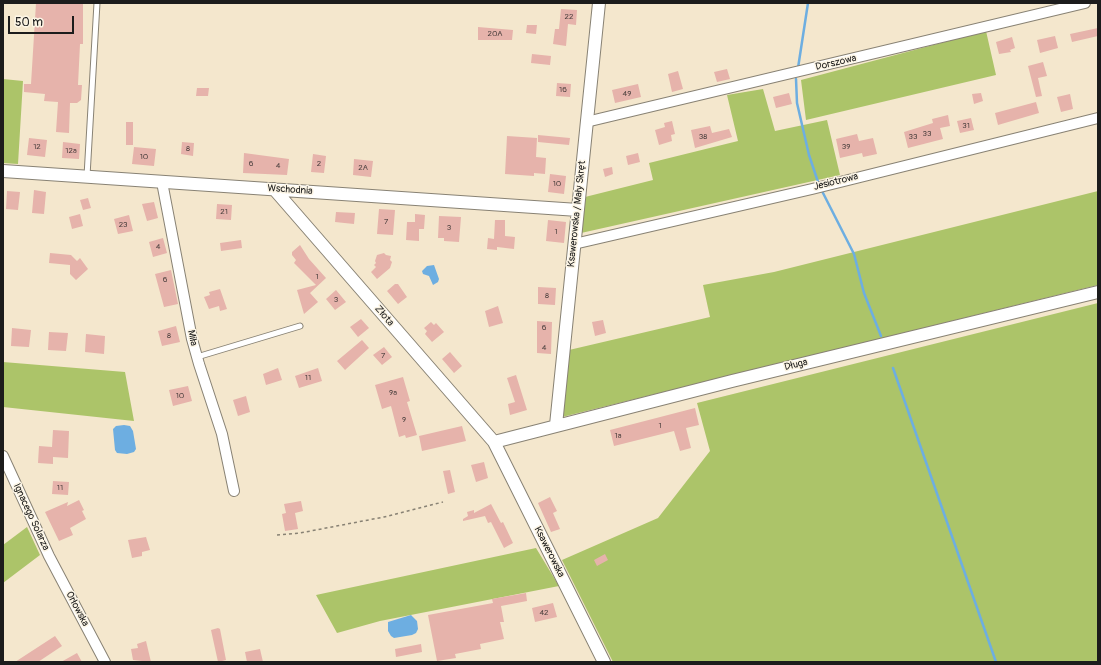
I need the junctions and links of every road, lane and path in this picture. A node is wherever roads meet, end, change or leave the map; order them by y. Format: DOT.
graph roads {
  1 [pos="97,3"];
  2 [pos="599,3"];
  3 [pos="1085,3"];
  4 [pos="1098,118"];
  5 [pos="586,122"];
  6 [pos="3,171"];
  7 [pos="87,177"];
  8 [pos="162,182"];
  9 [pos="274,189"];
  10 [pos="578,210"];
  11 [pos="574,244"];
  12 [pos="1098,292"];
  13 [pos="300,326"];
  14 [pos="197,357"];
  15 [pos="556,425"];
  16 [pos="494,442"];
  17 [pos="3,456"];
  18 [pos="234,490"];
  19 [pos="443,502"];
  20 [pos="277,535"];
  21 [pos="49,556"];
  22 [pos="106,662"];
  23 [pos="604,662"];
  1 -- 7 [label="lane"];
  2 -- 5 [label="street, Ksawerowska / Mały Skręt"];
  3 -- 5 [label="street, Dorszowa"];
  4 -- 11 [label="street, Jesiotrowa"];
  5 -- 10 [label="street, Ksawerowska / Mały Skręt"];
  6 -- 7 [label="street, Wschodnia"];
  7 -- 8 [label="street, Wschodnia"];
  8 -- 9 [label="street, Wschodnia"];
  8 -- 14 [label="street, Miła"];
  9 -- 10 [label="street, Wschodnia"];
  9 -- 16 [label="street, Złota"];
  10 -- 11 [label="street, Ksawerowska / Mały Skręt"];
  11 -- 15 [label="street, Ksawerowska / Mały Skręt"];
  12 -- 15 [label="street, Długa"];
  13 -- 14 [label="lane"];
  14 -- 18 [label="street, Miła"];
  15 -- 16 [label="street, Długa"];
  16 -- 23 [label="street, Ksawerowska"];
  17 -- 21 [label="street, Ignacego Solarza"];
  19 -- 20 [label="path"];
  21 -- 22 [label="street, Orłowska"];
}
